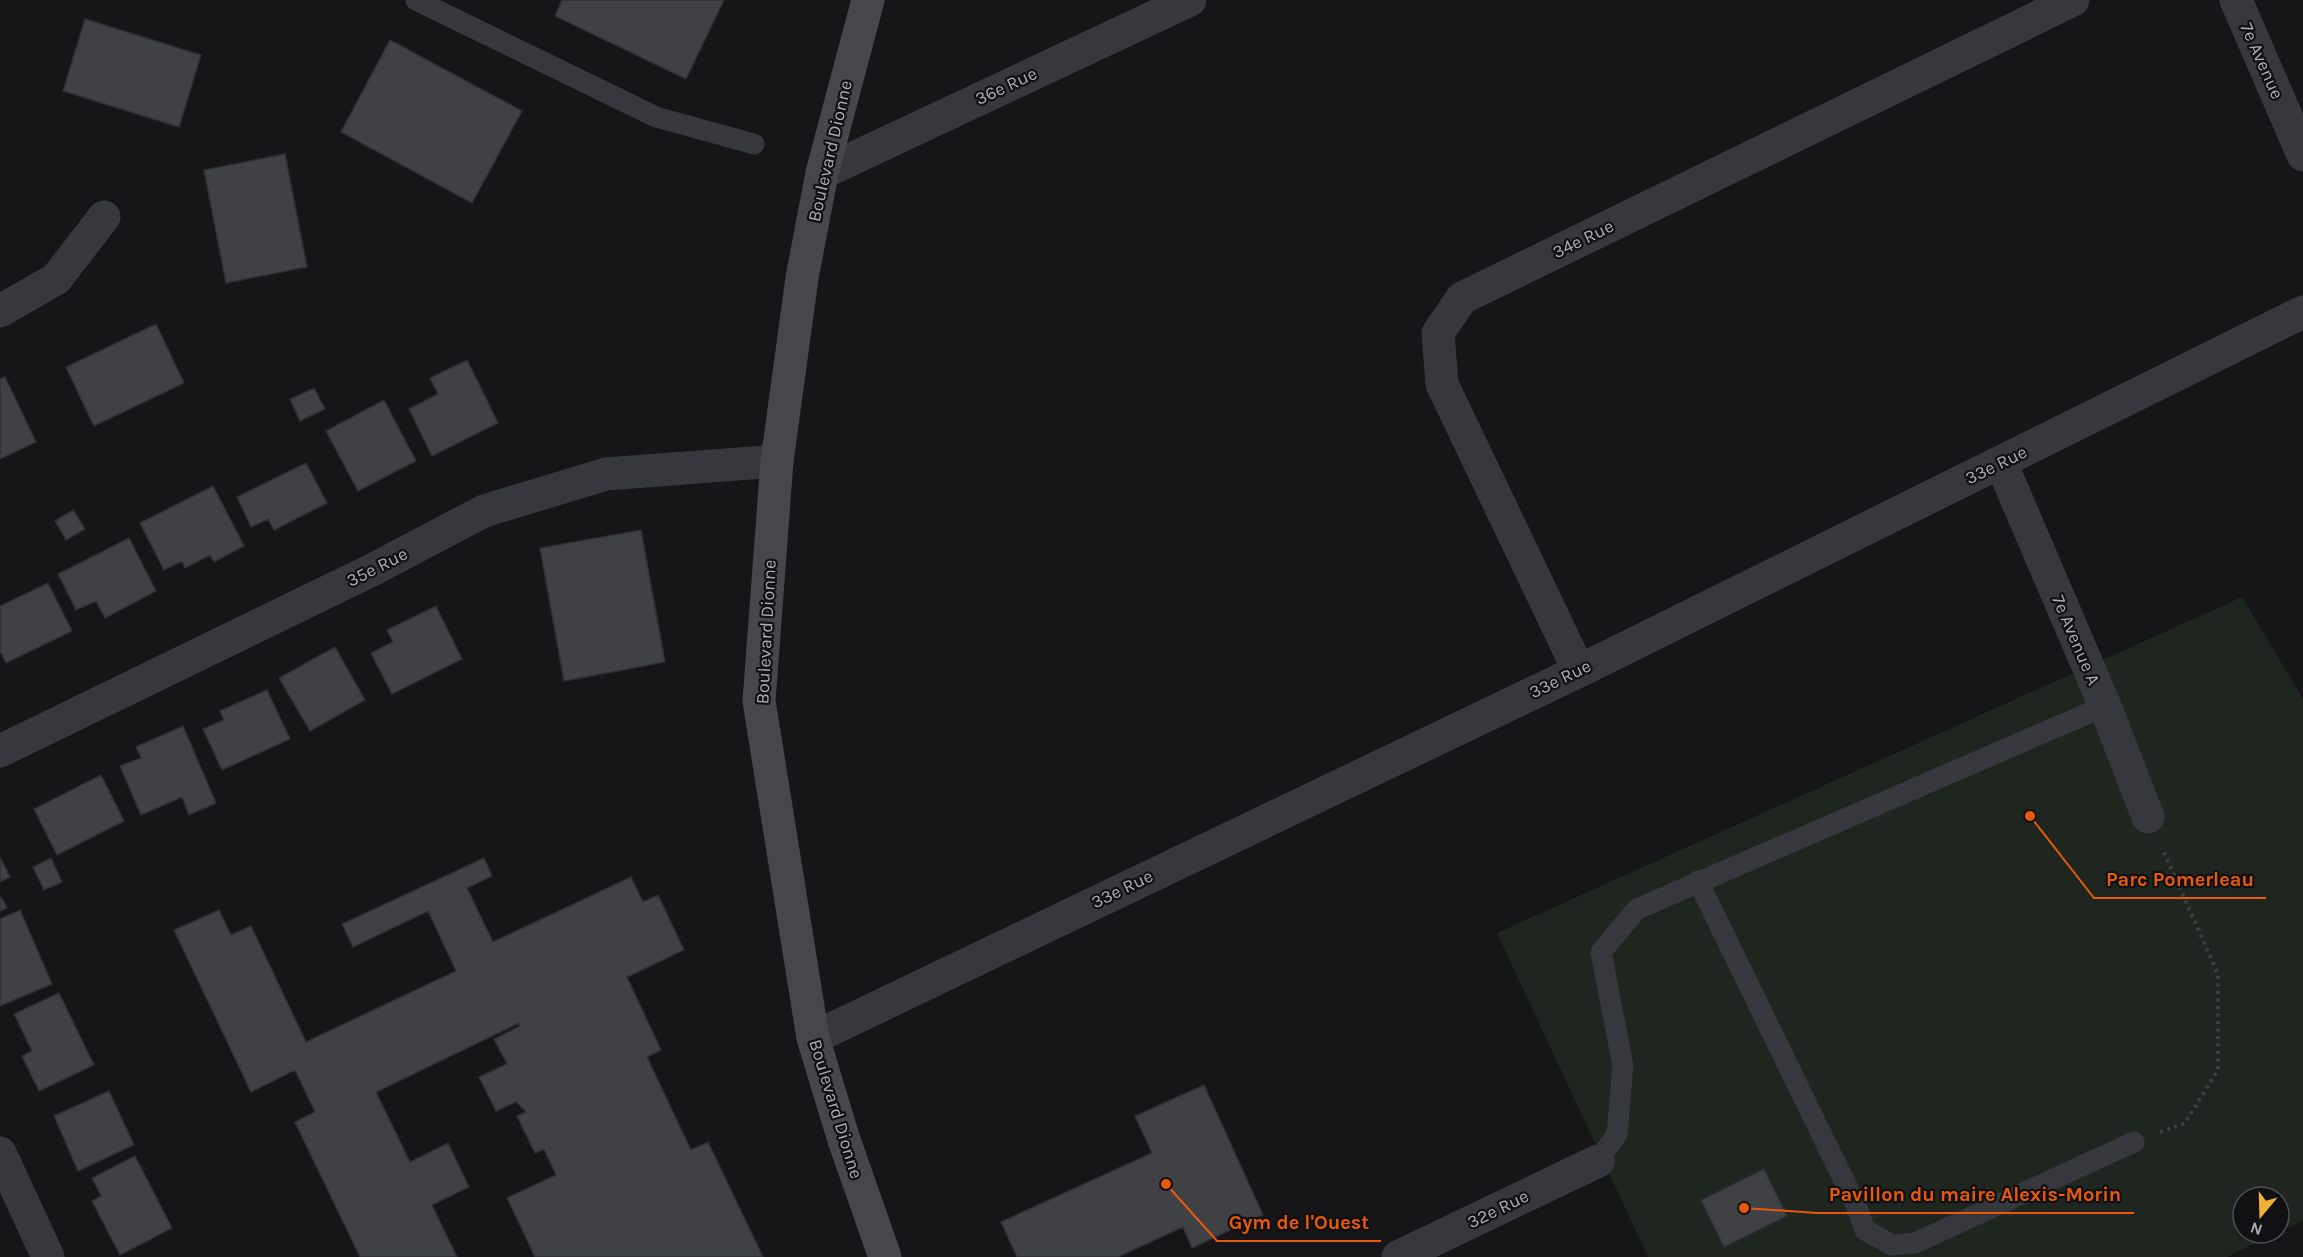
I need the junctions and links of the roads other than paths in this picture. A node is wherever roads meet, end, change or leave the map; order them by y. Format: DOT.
graph roads {
  1 [pos="416,0"];
  2 [pos="868,0"];
  3 [pos="1190,0"];
  4 [pos="2073,0"];
  5 [pos="2236,0"];
  6 [pos="754,144"];
  7 [pos="2303,155"];
  8 [pos="822,173"];
  9 [pos="104,217"];
  10 [pos="0,311"];
  11 [pos="2303,312"];
  12 [pos="777,461"];
  13 [pos="2001,463"];
  14 [pos="1578,670"];
  15 [pos="2104,706"];
  16 [pos="0,751"];
  17 [pos="2148,818"];
  18 [pos="1698,882"];
  19 [pos="813,1038"];
  20 [pos="2134,1142"];
  21 [pos="0,1153"];
  22 [pos="1598,1161"];
  23 [pos="48,1257"];
  24 [pos="885,1257"];
  25 [pos="1398,1257"];
  1 -- 6 [label="lane"];
  2 -- 8 [label="main road, Boulevard Dionne"];
  3 -- 8 [label="street, 36e Rue"];
  4 -- 14 [label="street, 34e Rue"];
  5 -- 7 [label="street, 7e Avenue"];
  8 -- 12 [label="main road, Boulevard Dionne"];
  9 -- 10 [label="street"];
  11 -- 13 [label="street, 33e Rue"];
  12 -- 16 [label="street, 35e Rue"];
  12 -- 19 [label="main road, Boulevard Dionne"];
  13 -- 14 [label="street, 33e Rue"];
  13 -- 15 [label="street, 7e Avenue A"];
  14 -- 19 [label="street, 33e Rue"];
  15 -- 17 [label="street, 7e Avenue A"];
  15 -- 18 [label="lane"];
  18 -- 20 [label="lane"];
  18 -- 22 [label="lane"];
  19 -- 24 [label="main road, Boulevard Dionne"];
  21 -- 23 [label="street"];
  22 -- 25 [label="street, 32e Rue"];
}
